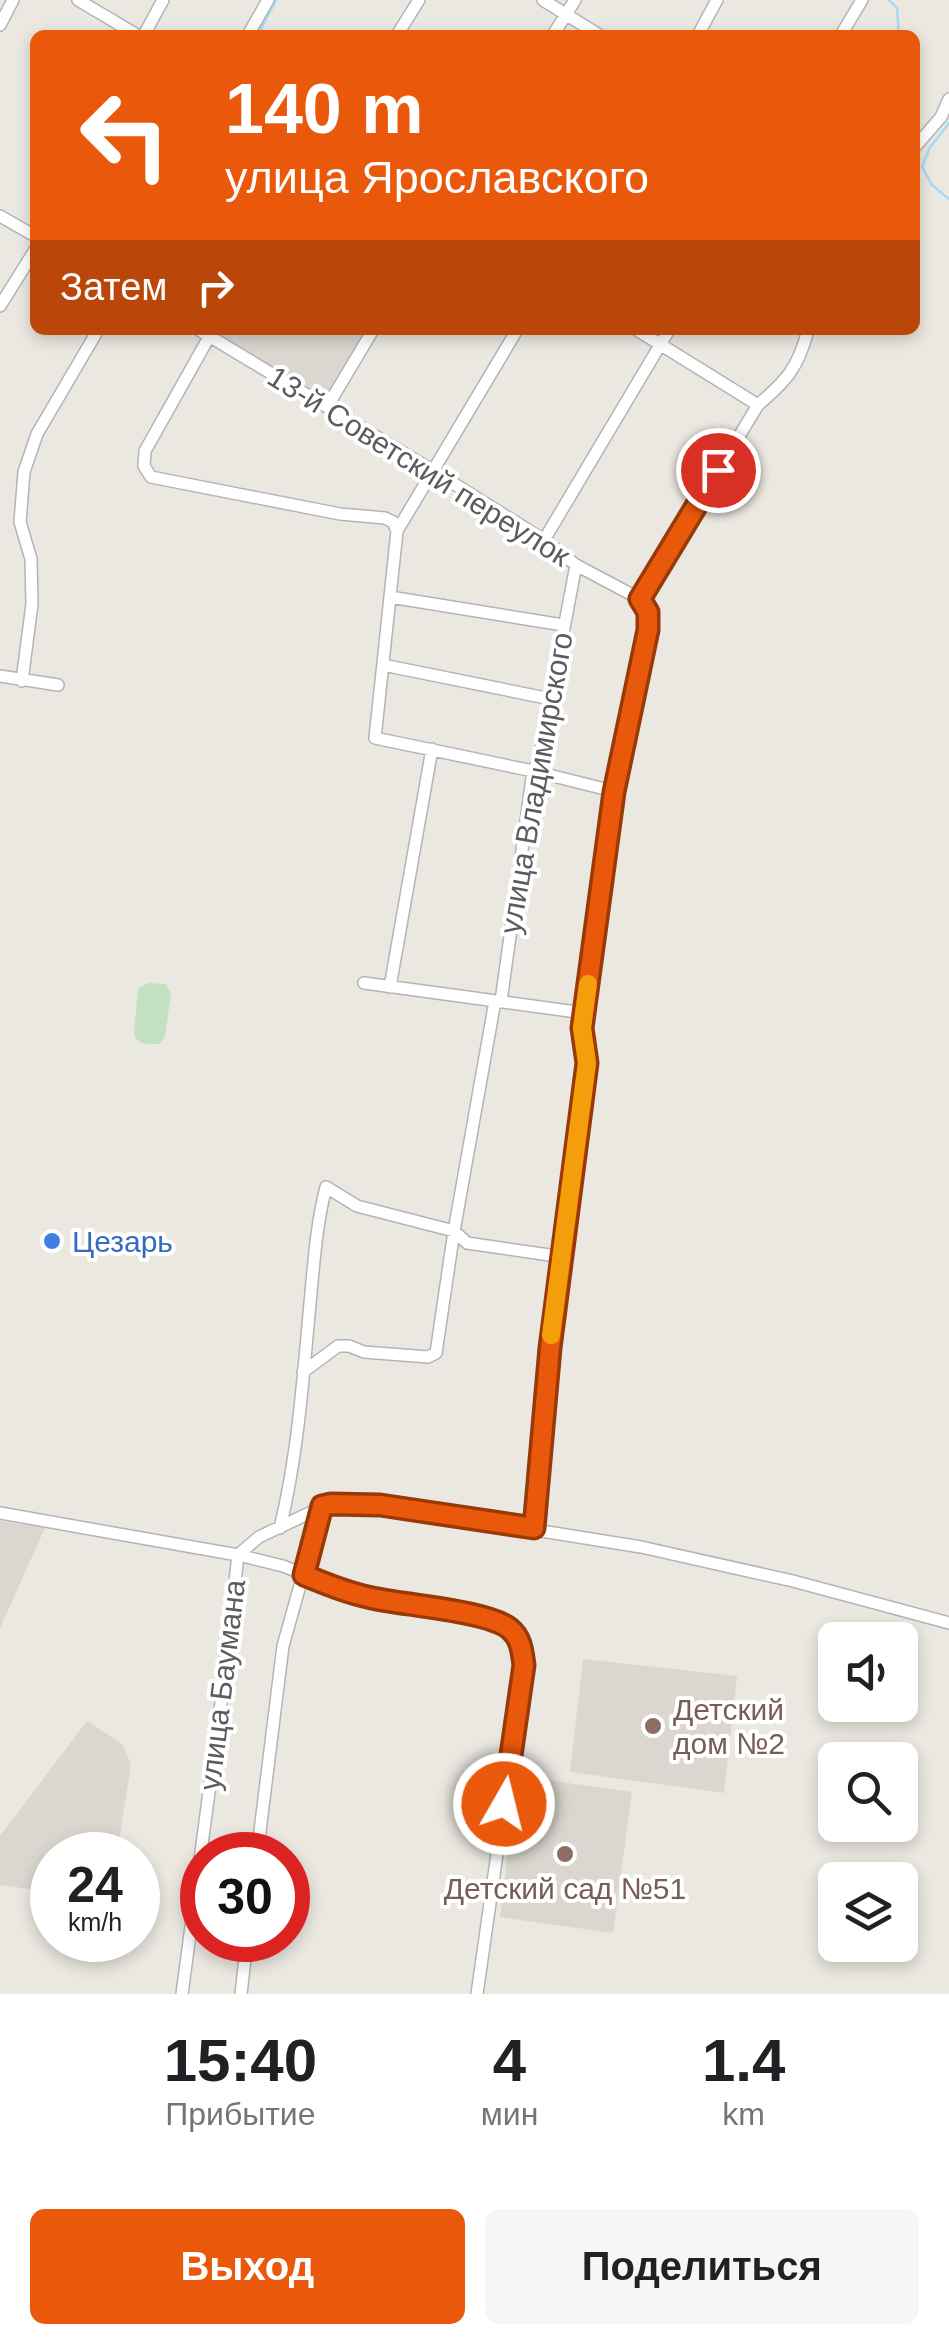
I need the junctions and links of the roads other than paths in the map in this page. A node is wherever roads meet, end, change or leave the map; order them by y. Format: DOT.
graph roads {
  1 [pos="13,0"];
  2 [pos="78,0"];
  3 [pos="163,0"];
  4 [pos="268,0"];
  5 [pos="419,0"];
  6 [pos="542,0"];
  7 [pos="575,0"];
  8 [pos="717,0"];
  9 [pos="862,0"];
  10 [pos="567,14"];
  11 [pos="0,25"];
  12 [pos="131,30"];
  13 [pos="143,30"];
  14 [pos="251,30"];
  15 [pos="400,30"];
  16 [pos="556,30"];
  17 [pos="591,30"];
  18 [pos="701,30"];
  19 [pos="844,30"];
  20 [pos="949,99"];
  21 [pos="920,141"];
  22 [pos="0,216"];
  23 [pos="30,233"];
  24 [pos="30,258"];
  25 [pos="0,306"];
  26 [pos="95,335"];
  27 [pos="205,335"];
  28 [pos="212,335"];
  29 [pos="370,335"];
  30 [pos="514,335"];
  31 [pos="646,335"];
  32 [pos="666,335"];
  33 [pos="806,335"];
  34 [pos="661,344"];
  35 [pos="758,405"];
  36 [pos="327,406"];
  37 [pos="432,470"];
  38 [pos="397,531"];
  39 [pos="544,540"];
  40 [pos="576,565"];
  41 [pos="390,597"];
  42 [pos="640,599"];
  43 [pos="563,624"];
  44 [pos="383,665"];
  45 [pos="0,676"];
  46 [pos="22,681"];
  47 [pos="58,685"];
  48 [pos="551,700"];
  49 [pos="432,749"];
  50 [pos="533,771"];
  51 [pos="614,792"];
  52 [pos="364,983"];
  53 [pos="390,987"];
  54 [pos="498,1001"];
  55 [pos="584,1013"];
  56 [pos="454,1232"];
  57 [pos="563,1257"];
  58 [pos="303,1372"];
  59 [pos="322,1506"];
  60 [pos="0,1513"];
  61 [pos="280,1528"];
  62 [pos="534,1528"];
  63 [pos="238,1554"];
  64 [pos="304,1575"];
  65 [pos="949,1623"];
  66 [pos="260,1832"];
  67 [pos="245,1962"];
  68 [pos="182,1994"];
  69 [pos="241,1994"];
  70 [pos="477,1994"];
  1 -- 11 [label="street"];
  2 -- 12 [label="street"];
  3 -- 13 [label="street"];
  4 -- 14 [label="street"];
  5 -- 15 [label="street"];
  6 -- 10 [label="street"];
  7 -- 10 [label="street"];
  8 -- 18 [label="street"];
  9 -- 19 [label="street"];
  10 -- 16 [label="street"];
  10 -- 17 [label="street"];
  20 -- 21 [label="street"];
  22 -- 23 [label="street"];
  24 -- 25 [label="street"];
  26 -- 46 [label="street"];
  27 -- 38 [label="street"];
  28 -- 36 [label="street, 13-й Советский переулок"];
  29 -- 36 [label="street"];
  30 -- 37 [label="street"];
  31 -- 34 [label="street"];
  32 -- 34 [label="street"];
  33 -- 35 [label="street"];
  34 -- 35 [label="street"];
  34 -- 39 [label="street"];
  35 -- 42 [label="street"];
  36 -- 37 [label="street, 13-й Советский переулок"];
  37 -- 38 [label="street"];
  37 -- 39 [label="street, 13-й Советский переулок"];
  38 -- 41 [label="street"];
  39 -- 40 [label="street, 13-й Советский переулок"];
  40 -- 42 [label="street, 13-й Советский переулок"];
  40 -- 43 [label="street, улица Владимирского"];
  41 -- 43 [label="street"];
  41 -- 44 [label="street"];
  42 -- 51 [label="street"];
  43 -- 48 [label="street, улица Владимирского"];
  44 -- 48 [label="street"];
  44 -- 49 [label="street"];
  45 -- 46 [label="street"];
  46 -- 47 [label="street"];
  48 -- 50 [label="street, улица Владимирского"];
  49 -- 50 [label="street"];
  49 -- 53 [label="street"];
  50 -- 51 [label="street"];
  50 -- 54 [label="street, улица Владимирского"];
  51 -- 55 [label="street"];
  52 -- 53 [label="street"];
  53 -- 54 [label="street"];
  54 -- 55 [label="street"];
  54 -- 56 [label="street, улица Владимирского"];
  55 -- 57 [label="street"];
  56 -- 57 [label="street"];
  56 -- 58 [label="street, улица Владимирского"];
  56 -- 58 [label="street"];
  57 -- 62 [label="street"];
  58 -- 61 [label="street"];
  59 -- 61 [label="street"];
  59 -- 62 [label="street"];
  59 -- 64 [label="street, улица Баумана"];
  60 -- 63 [label="street"];
  61 -- 63 [label="street"];
  62 -- 65 [label="street"];
  63 -- 64 [label="street"];
  63 -- 68 [label="street, улица Баумана"];
  64 -- 66 [label="street, улица Баумана"];
  64 -- 70 [label="street"];
  67 -- 69 [label="street"];
}
